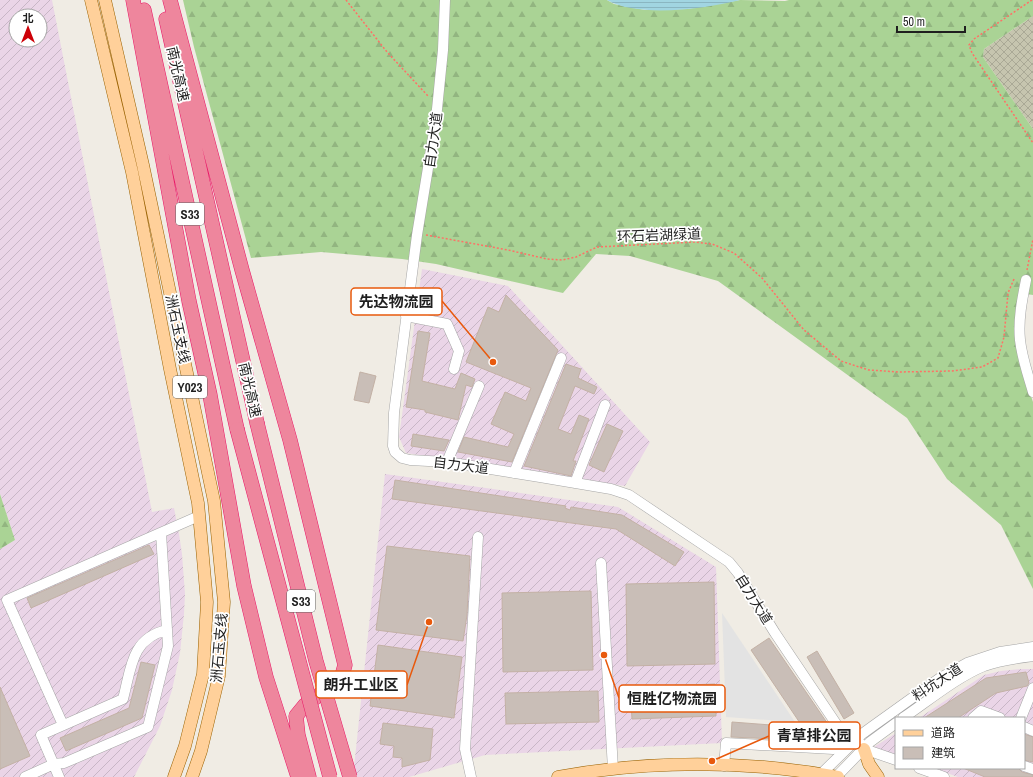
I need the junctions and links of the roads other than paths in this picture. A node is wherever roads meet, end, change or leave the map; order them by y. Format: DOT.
graph roads {
  1 [pos="91,0"];
  2 [pos="105,0"];
  3 [pos="133,0"];
  4 [pos="142,0"];
  5 [pos="162,0"];
  6 [pos="170,0"];
  7 [pos="445,0"];
  8 [pos="1026,280"];
  9 [pos="406,316"];
  10 [pos="561,358"];
  11 [pos="454,370"];
  12 [pos="479,386"];
  13 [pos="1033,392"];
  14 [pos="605,405"];
  15 [pos="448,462"];
  16 [pos="514,472"];
  17 [pos="575,483"];
  18 [pos="199,516"];
  19 [pos="161,532"];
  20 [pos="478,537"];
  21 [pos="602,563"];
  22 [pos="167,630"];
  23 [pos="1033,647"];
  24 [pos="1033,656"];
  25 [pos="1033,688"];
  26 [pos="904,717"];
  27 [pos="974,717"];
  28 [pos="997,717"];
  29 [pos="1021,717"];
  30 [pos="895,724"];
  31 [pos="63,726"];
  32 [pos="859,745"];
  33 [pos="895,760"];
  34 [pos="54,764"];
  35 [pos="724,766"];
  36 [pos="613,769"];
  37 [pos="922,769"];
  38 [pos="819,776"];
  39 [pos="25,777"];
  40 [pos="59,777"];
  41 [pos="174,777"];
  42 [pos="192,777"];
  43 [pos="298,777"];
  44 [pos="309,777"];
  45 [pos="330,777"];
  46 [pos="350,777"];
  47 [pos="471,777"];
  48 [pos="558,777"];
  49 [pos="837,777"];
  50 [pos="878,777"];
  51 [pos="944,777"];
  1 -- 18 [label="main road, 洲石玉支线 / Y023"];
  2 -- 42 [label="main road, 洲石玉支线 / Y023"];
  3 -- 43 [label="highway"];
  4 -- 45 [label="highway, 南光高速 / S33, bridge"];
  5 -- 46 [label="highway, 南光高速 / S33, bridge"];
  6 -- 44 [label="highway"];
  7 -- 9 [label="street, 自力大道"];
  8 -- 13 [label="street"];
  9 -- 11 [label="street"];
  9 -- 15 [label="street, 自力大道"];
  10 -- 16 [label="street"];
  12 -- 15 [label="street"];
  14 -- 17 [label="street"];
  15 -- 16 [label="street, 自力大道"];
  16 -- 17 [label="street, 自力大道"];
  17 -- 32 [label="street, 自力大道"];
  18 -- 19 [label="street"];
  18 -- 41 [label="main road, 洲石玉支线 / Y023"];
  19 -- 22 [label="street"];
  19 -- 31 [label="street"];
  20 -- 47 [label="street"];
  21 -- 36 [label="street"];
  22 -- 31 [label="street"];
  22 -- 34 [label="street"];
  23 -- 32 [label="street, 料坑大道"];
  24 -- 26 [label="street, 料坑大道"];
  25 -- 29 [label="street"];
  27 -- 28 [label="street"];
  30 -- 32 [label="street, 料坑大道"];
  31 -- 34 [label="street"];
  32 -- 33 [label="street"];
  32 -- 35 [label="street"];
  32 -- 38 [label="street, 料坑大道"];
  32 -- 49 [label="street, 料坑大道"];
  32 -- 50 [label="main road"];
  34 -- 39 [label="street"];
  34 -- 40 [label="street"];
  35 -- 36 [label="main road"];
  35 -- 38 [label="main road"];
  36 -- 48 [label="main road"];
  37 -- 51 [label="street"];
  38 -- 49 [label="main road"];
}
